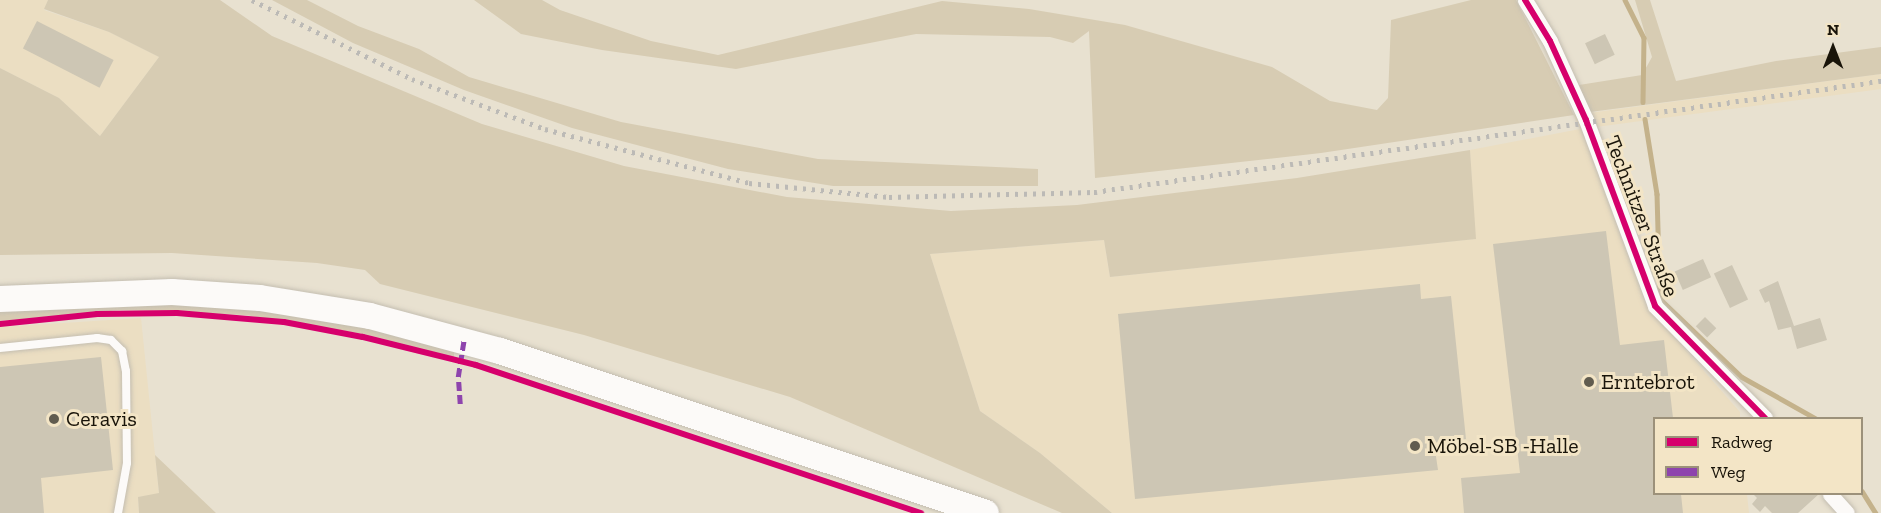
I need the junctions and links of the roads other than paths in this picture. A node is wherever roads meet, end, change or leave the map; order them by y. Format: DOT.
graph roads {
  1 [pos="1525,0"];
  2 [pos="0,299"];
  3 [pos="0,348"];
  4 [pos="1764,417"];
  5 [pos="1831,495"];
  6 [pos="118,513"];
  7 [pos="986,513"];
  8 [pos="1847,513"];
  1 -- 4 [label="street, Technitzer Straße"];
  2 -- 7 [label="main road"];
  3 -- 6 [label="lane"];
  5 -- 8 [label="street"];
}
